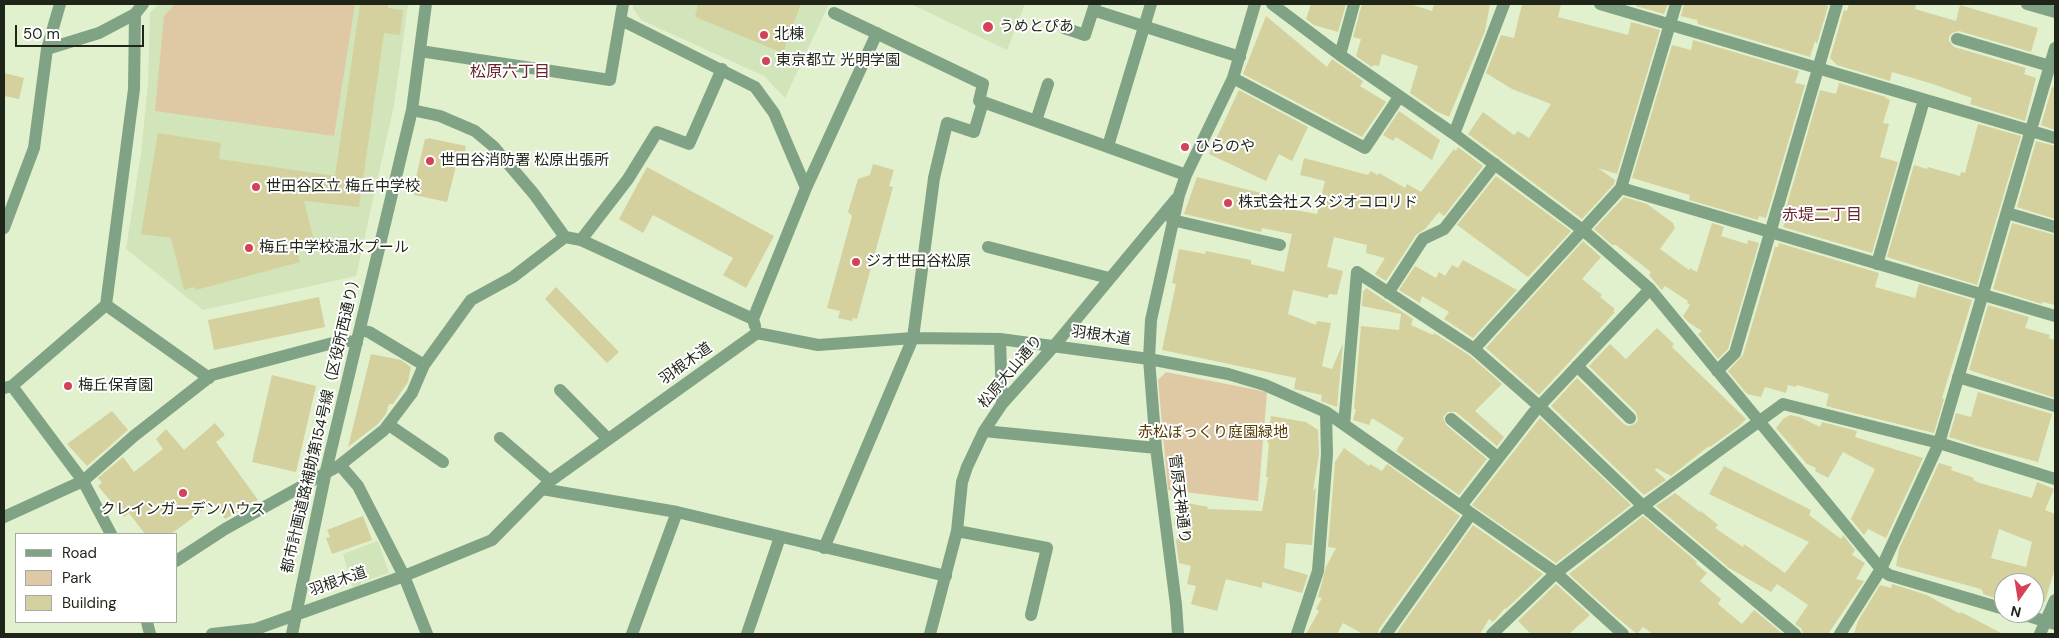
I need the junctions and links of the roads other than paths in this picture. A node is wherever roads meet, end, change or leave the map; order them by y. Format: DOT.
graph roads {
  1 [pos="60,4"];
  2 [pos="143,4"];
  3 [pos="426,4"];
  4 [pos="623,4"];
  5 [pos="1151,4"];
  6 [pos="1255,4"];
  7 [pos="1272,4"];
  8 [pos="1354,4"];
  9 [pos="1504,4"];
  10 [pos="1600,4"];
  11 [pos="1676,4"];
  12 [pos="1836,4"];
  13 [pos="2027,4"];
  14 [pos="1094,7"];
  15 [pos="2055,12"];
  16 [pos="834,13"];
  17 [pos="135,14"];
  18 [pos="621,20"];
  19 [pos="1670,24"];
  20 [pos="1064,28"];
  21 [pos="1145,28"];
  22 [pos="877,34"];
  23 [pos="1957,39"];
  24 [pos="47,49"];
  25 [pos="420,50"];
  26 [pos="2055,50"];
  27 [pos="1340,54"];
  28 [pos="1240,57"];
  29 [pos="2050,66"];
  30 [pos="1818,68"];
  31 [pos="722,69"];
  32 [pos="1233,78"];
  33 [pos="1048,84"];
  34 [pos="1399,97"];
  35 [pos="1924,100"];
  36 [pos="983,102"];
  37 [pos="412,110"];
  38 [pos="1036,121"];
  39 [pos="2031,131"];
  40 [pos="1454,134"];
  41 [pos="2055,138"];
  42 [pos="1108,146"];
  43 [pos="1495,164"];
  44 [pos="1186,176"];
  45 [pos="806,188"];
  46 [pos="1621,188"];
  47 [pos="1179,195"];
  48 [pos="2007,213"];
  49 [pos="1172,220"];
  50 [pos="4,223"];
  51 [pos="2055,228"];
  52 [pos="1584,230"];
  53 [pos="1771,232"];
  54 [pos="565,237"];
  55 [pos="581,240"];
  56 [pos="1280,245"];
  57 [pos="988,247"];
  58 [pos="1877,264"];
  59 [pos="1109,278"];
  60 [pos="1650,289"];
  61 [pos="1388,293"];
  62 [pos="1983,295"];
  63 [pos="106,305"];
  64 [pos="2055,316"];
  65 [pos="753,319"];
  66 [pos="360,330"];
  67 [pos="757,333"];
  68 [pos="913,338"];
  69 [pos="1000,338"];
  70 [pos="357,343"];
  71 [pos="1054,346"];
  72 [pos="1474,349"];
  73 [pos="1149,359"];
  74 [pos="424,365"];
  75 [pos="1577,366"];
  76 [pos="1717,371"];
  77 [pos="209,378"];
  78 [pos="1958,378"];
  79 [pos="8,387"];
  80 [pos="560,390"];
  81 [pos="1002,404"];
  82 [pos="1539,406"];
  83 [pos="2055,406"];
  84 [pos="1326,412"];
  85 [pos="1451,418"];
  86 [pos="1630,418"];
  87 [pos="1760,422"];
  88 [pos="390,425"];
  89 [pos="1344,425"];
  90 [pos="984,432"];
  91 [pos="500,438"];
  92 [pos="608,439"];
  93 [pos="1939,443"];
  94 [pos="1156,448"];
  95 [pos="1497,457"];
  96 [pos="444,462"];
  97 [pos="340,465"];
  98 [pos="326,472"];
  99 [pos="2055,479"];
  100 [pos="83,480"];
  101 [pos="546,485"];
  102 [pos="1643,506"];
  103 [pos="1466,510"];
  104 [pos="677,512"];
  105 [pos="4,517"];
  106 [pos="957,531"];
  107 [pos="110,533"];
  108 [pos="780,537"];
  109 [pos="824,548"];
  110 [pos="178,560"];
  111 [pos="1881,569"];
  112 [pos="1556,573"];
  113 [pos="404,576"];
  114 [pos="946,576"];
  115 [pos="2055,600"];
  116 [pos="1994,606"];
  117 [pos="296,614"];
  118 [pos="1031,615"];
  119 [pos="2051,622"];
  120 [pos="256,629"];
  121 [pos="212,634"];
  122 [pos="273,634"];
  123 [pos="292,634"];
  124 [pos="427,634"];
  125 [pos="632,634"];
  126 [pos="747,634"];
  127 [pos="930,634"];
  128 [pos="1178,634"];
  129 [pos="1297,634"];
  130 [pos="1386,634"];
  131 [pos="1492,634"];
  132 [pos="1623,634"];
  133 [pos="1796,634"];
  134 [pos="1840,634"];
  135 [pos="2040,634"];
  1 -- 24 [label="street"];
  2 -- 17 [label="street"];
  3 -- 25 [label="street, 都市計画道路補助第154号線（区役所西通り）"];
  4 -- 18 [label="street"];
  5 -- 21 [label="street"];
  6 -- 28 [label="street, 菅原天神通り"];
  7 -- 27 [label="street"];
  8 -- 27 [label="street"];
  9 -- 40 [label="street"];
  10 -- 19 [label="street"];
  11 -- 19 [label="street"];
  12 -- 30 [label="street"];
  13 -- 15 [label="street"];
  14 -- 20 [label="street"];
  14 -- 21 [label="street"];
  16 -- 22 [label="street"];
  17 -- 24 [label="street"];
  17 -- 63 [label="street"];
  18 -- 25 [label="street"];
  18 -- 31 [label="street"];
  19 -- 30 [label="street"];
  19 -- 46 [label="street"];
  21 -- 28 [label="street"];
  21 -- 42 [label="street"];
  22 -- 36 [label="street"];
  22 -- 45 [label="street"];
  23 -- 29 [label="street"];
  24 -- 50 [label="street"];
  25 -- 37 [label="street, 都市計画道路補助第154号線（区役所西通り）"];
  26 -- 29 [label="street"];
  27 -- 34 [label="street"];
  28 -- 32 [label="street, 菅原天神通り"];
  29 -- 39 [label="street"];
  30 -- 35 [label="street"];
  30 -- 53 [label="street"];
  31 -- 45 [label="street"];
  31 -- 55 [label="street"];
  32 -- 34 [label="street"];
  32 -- 44 [label="street, 菅原天神通り"];
  33 -- 38 [label="street"];
  34 -- 40 [label="street"];
  35 -- 39 [label="street"];
  35 -- 58 [label="street"];
  36 -- 38 [label="street"];
  36 -- 68 [label="street"];
  37 -- 54 [label="street"];
  37 -- 66 [label="street, 都市計画道路補助第154号線（区役所西通り）"];
  38 -- 42 [label="street"];
  39 -- 41 [label="street"];
  39 -- 48 [label="street"];
  40 -- 43 [label="street"];
  42 -- 44 [label="street"];
  43 -- 52 [label="street"];
  43 -- 61 [label="street"];
  44 -- 47 [label="street, 菅原天神通り"];
  45 -- 65 [label="street"];
  46 -- 52 [label="street"];
  46 -- 53 [label="street"];
  47 -- 49 [label="street, 菅原天神通り"];
  47 -- 59 [label="street, 松原大山通り"];
  48 -- 51 [label="street"];
  48 -- 62 [label="street"];
  49 -- 56 [label="street"];
  49 -- 73 [label="street, 菅原天神通り"];
  52 -- 60 [label="street"];
  52 -- 72 [label="street"];
  53 -- 58 [label="street"];
  53 -- 76 [label="street"];
  54 -- 55 [label="street"];
  54 -- 74 [label="street"];
  55 -- 65 [label="street"];
  57 -- 59 [label="street"];
  58 -- 62 [label="street"];
  59 -- 71 [label="street, 松原大山通り"];
  60 -- 75 [label="street"];
  60 -- 76 [label="street"];
  61 -- 72 [label="street"];
  61 -- 89 [label="street"];
  62 -- 64 [label="street"];
  62 -- 78 [label="street"];
  63 -- 77 [label="street"];
  63 -- 79 [label="street"];
  65 -- 67 [label="street"];
  66 -- 70 [label="street, 都市計画道路補助第154号線（区役所西通り）"];
  66 -- 74 [label="street"];
  67 -- 68 [label="street, 羽根木道"];
  67 -- 92 [label="street, 羽根木道"];
  68 -- 69 [label="street, 羽根木道"];
  68 -- 109 [label="street"];
  69 -- 71 [label="street, 羽根木道"];
  69 -- 81 [label="street"];
  70 -- 77 [label="street"];
  70 -- 98 [label="street, 都市計画道路補助第154号線（区役所西通り）"];
  71 -- 73 [label="street, 羽根木道"];
  71 -- 81 [label="street, 松原大山通り"];
  72 -- 82 [label="street"];
  73 -- 84 [label="street, 羽根木道"];
  73 -- 94 [label="street, 菅原天神通り"];
  74 -- 88 [label="street"];
  75 -- 82 [label="street"];
  75 -- 86 [label="street"];
  76 -- 87 [label="street"];
  77 -- 100 [label="street"];
  78 -- 83 [label="street"];
  78 -- 93 [label="street"];
  79 -- 100 [label="street"];
  80 -- 92 [label="street"];
  81 -- 90 [label="street, 松原大山通り"];
  82 -- 95 [label="street"];
  82 -- 102 [label="street"];
  84 -- 89 [label="street, 羽根木道"];
  84 -- 129 [label="street"];
  85 -- 95 [label="street"];
  87 -- 93 [label="street"];
  87 -- 102 [label="street"];
  87 -- 111 [label="street"];
  88 -- 96 [label="street"];
  88 -- 97 [label="street"];
  89 -- 103 [label="street, 羽根木道"];
  90 -- 94 [label="street"];
  90 -- 106 [label="street, 松原大山通り"];
  91 -- 101 [label="street"];
  92 -- 101 [label="street, 羽根木道"];
  93 -- 99 [label="street"];
  93 -- 111 [label="street"];
  94 -- 128 [label="street, 菅原天神通り"];
  95 -- 103 [label="street"];
  97 -- 98 [label="street"];
  97 -- 113 [label="street"];
  98 -- 110 [label="street"];
  98 -- 117 [label="street, 都市計画道路補助第154号線（区役所西通り）"];
  100 -- 105 [label="street"];
  100 -- 107 [label="street"];
  101 -- 104 [label="street"];
  101 -- 113 [label="street, 羽根木道"];
  102 -- 112 [label="street"];
  102 -- 133 [label="street"];
  103 -- 112 [label="street, 羽根木道"];
  103 -- 130 [label="street"];
  104 -- 108 [label="street"];
  104 -- 125 [label="street"];
  106 -- 114 [label="street, 松原大山通り"];
  106 -- 118 [label="street"];
  108 -- 109 [label="street"];
  108 -- 126 [label="street"];
  109 -- 114 [label="street"];
  111 -- 116 [label="street"];
  111 -- 134 [label="street"];
  112 -- 131 [label="street"];
  112 -- 132 [label="street, 羽根木道"];
  113 -- 117 [label="street, 羽根木道"];
  113 -- 124 [label="street"];
  114 -- 127 [label="street, 松原大山通り"];
  115 -- 119 [label="street"];
  117 -- 120 [label="street, 羽根木道"];
  117 -- 123 [label="street, 都市計画道路補助第154号線（区役所西通り）"];
  119 -- 135 [label="street"];
  120 -- 121 [label="street"];
  120 -- 122 [label="street"];
}
